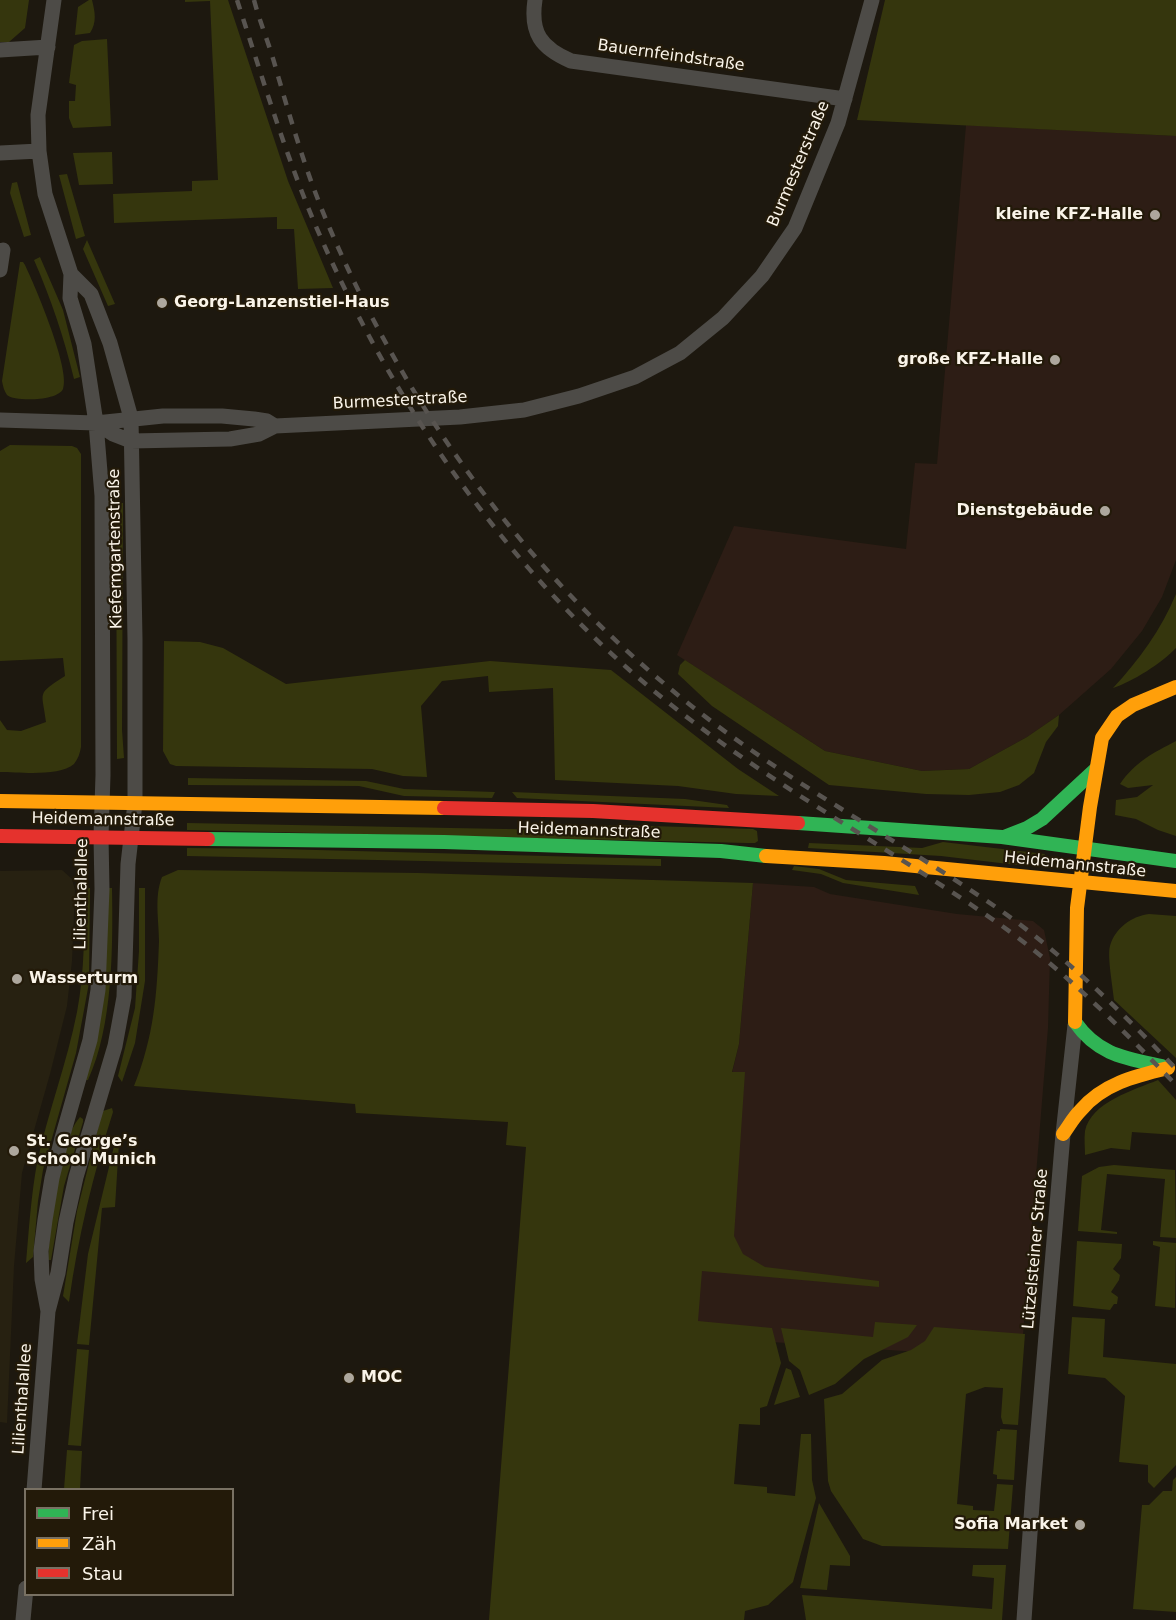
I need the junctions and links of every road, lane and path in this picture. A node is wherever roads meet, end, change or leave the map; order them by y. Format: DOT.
graph roads {
  1 [pos="54,0"];
  2 [pos="535,0"];
  3 [pos="872,0"];
  4 [pos="48,47"];
  5 [pos="0,50"];
  6 [pos="845,99"];
  7 [pos="39,151"];
  8 [pos="0,153"];
  9 [pos="1,251"];
  10 [pos="0,270"];
  11 [pos="71,274"];
  12 [pos="131,418"];
  13 [pos="0,420"];
  14 [pos="96,423"];
  15 [pos="275,426"];
  16 [pos="131,441"];
  17 [pos="1176,687"];
  18 [pos="1096,769"];
  19 [pos="0,801"];
  20 [pos="102,802"];
  21 [pos="135,803"];
  22 [pos="784,822"];
  23 [pos="0,836"];
  24 [pos="100,837"];
  25 [pos="131,837"];
  26 [pos="1002,837"];
  27 [pos="1084,849"];
  28 [pos="779,858"];
  29 [pos="1176,861"];
  30 [pos="1081,881"];
  31 [pos="1176,891"];
  32 [pos="1075,1022"];
  33 [pos="1172,1068"];
  34 [pos="75,1092"];
  35 [pos="99,1096"];
  36 [pos="1063,1134"];
  37 [pos="48,1311"];
  38 [pos="34,1488"];
  39 [pos="25,1596"];
  40 [pos="23,1620"];
  41 [pos="1024,1620"];
  1 -- 4 [label="street, Kieferngartenstraße"];
  2 -- 6 [label="street, Bauernfeindstraße"];
  3 -- 6 [label="street, Burmesterstraße"];
  4 -- 5 [label="street"];
  4 -- 7 [label="street, Kieferngartenstraße"];
  6 -- 15 [label="street, Burmesterstraße"];
  7 -- 8 [label="street"];
  7 -- 11 [label="street, Kieferngartenstraße"];
  9 -- 10 [label="street"];
  11 -- 12 [label="street, Kieferngartenstraße"];
  11 -- 14 [label="street, Kieferngartenstraße"];
  12 -- 14 [label="street, Burmesterstraße"];
  12 -- 15 [label="street, Burmesterstraße"];
  12 -- 16 [label="street, Kieferngartenstraße"];
  13 -- 14 [label="street, Burmesterstraße"];
  14 -- 16 [label="street, Burmesterstraße"];
  14 -- 20 [label="street, Kieferngartenstraße"];
  15 -- 16 [label="street, Burmesterstraße"];
  16 -- 21 [label="street, Kieferngartenstraße"];
  17 -- 18 [label="main road, Heidemannstraße"];
  18 -- 26 [label="main road"];
  18 -- 27 [label="main road, Heidemannstraße"];
  19 -- 20 [label="main road, Heidemannstraße"];
  20 -- 21 [label="main road, Heidemannstraße"];
  20 -- 24 [label="street, Lilienthalallee"];
  21 -- 22 [label="main road, Heidemannstraße"];
  21 -- 25 [label="street, Kieferngartenstraße"];
  22 -- 26 [label="main road, Heidemannstraße"];
  22 -- 28 [label="main road"];
  23 -- 24 [label="main road, Heidemannstraße"];
  24 -- 25 [label="main road, Heidemannstraße"];
  24 -- 34 [label="street, Lilienthalallee"];
  25 -- 28 [label="main road, Heidemannstraße"];
  25 -- 35 [label="street, Lilienthalallee"];
  26 -- 27 [label="main road, Heidemannstraße"];
  27 -- 29 [label="main road, Heidemannstraße"];
  27 -- 30 [label="main road, Lützelsteiner Straße"];
  28 -- 30 [label="main road, Heidemannstraße"];
  30 -- 31 [label="main road, Heidemannstraße"];
  30 -- 32 [label="main road, Lützelsteiner Straße"];
  32 -- 33 [label="main road"];
  32 -- 36 [label="street, Lützelsteiner Straße"];
  33 -- 36 [label="main road"];
  34 -- 35 [label="street"];
  34 -- 37 [label="street, Lilienthalallee"];
  35 -- 37 [label="street, Lilienthalallee"];
  36 -- 41 [label="street, Lützelsteiner Straße"];
  37 -- 38 [label="street, Lilienthalallee"];
  39 -- 40 [label="street"];
}
